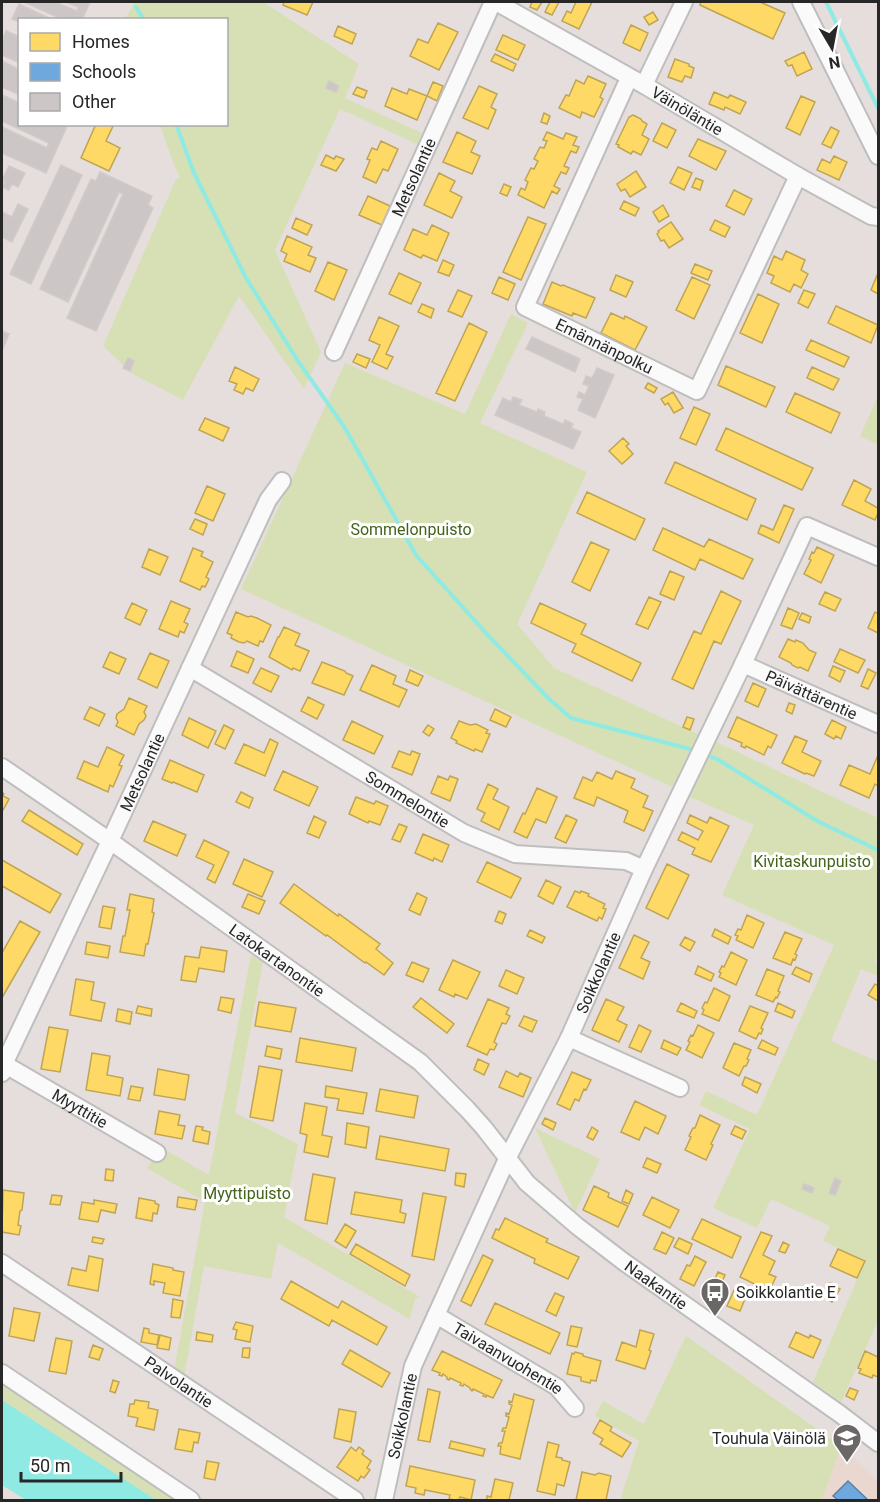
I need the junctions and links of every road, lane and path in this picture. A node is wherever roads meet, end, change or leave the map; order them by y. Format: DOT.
graph roads {
  1 [pos="495,2"];
  2 [pos="684,2"];
  3 [pos="801,2"];
  4 [pos="636,82"];
  5 [pos="879,156"];
  6 [pos="798,176"];
  7 [pos="879,216"];
  8 [pos="334,352"];
  9 [pos="282,481"];
  10 [pos="879,557"];
  11 [pos="743,664"];
  12 [pos="190,668"];
  13 [pos="879,724"];
  14 [pos="2,766"];
  15 [pos="110,841"];
  16 [pos="644,869"];
  17 [pos="569,1038"];
  18 [pos="3,1068"];
  19 [pos="680,1088"];
  20 [pos="157,1153"];
  21 [pos="507,1159"];
  22 [pos="527,1183"];
  23 [pos="2,1263"];
  24 [pos="436,1315"];
  25 [pos="2,1373"];
  26 [pos="575,1408"];
  27 [pos="879,1443"];
  28 [pos="191,1500"];
  29 [pos="354,1500"];
  30 [pos="384,1500"];
  1 -- 4 [label="street, Väinöläntie"];
  1 -- 8 [label="street, Metsolantie"];
  2 -- 4 [label="street"];
  3 -- 5 [label="street"];
  4 -- 6 [label="street, Väinöläntie"];
  4 -- 6 [label="street, Emännänpolku"];
  6 -- 7 [label="street, Väinöläntie"];
  9 -- 12 [label="street, Metsolantie"];
  10 -- 11 [label="street, Soikkolantie"];
  11 -- 13 [label="street, Päivättärentie"];
  11 -- 16 [label="street, Soikkolantie"];
  12 -- 15 [label="street, Metsolantie"];
  12 -- 16 [label="street, Sommelontie"];
  14 -- 15 [label="street, Latokartanontie"];
  15 -- 18 [label="street, Metsolantie"];
  15 -- 21 [label="street, Latokartanontie"];
  16 -- 17 [label="street, Soikkolantie"];
  17 -- 19 [label="street"];
  17 -- 21 [label="street, Soikkolantie"];
  18 -- 20 [label="street, Myyttitie"];
  21 -- 22 [label="street, Latokartanontie"];
  21 -- 24 [label="street, Soikkolantie"];
  22 -- 27 [label="street, Naakantie"];
  23 -- 29 [label="street, Palvolantie"];
  24 -- 26 [label="street, Taivaanvuohentie"];
  24 -- 30 [label="street, Soikkolantie"];
  25 -- 28 [label="street"];
}
